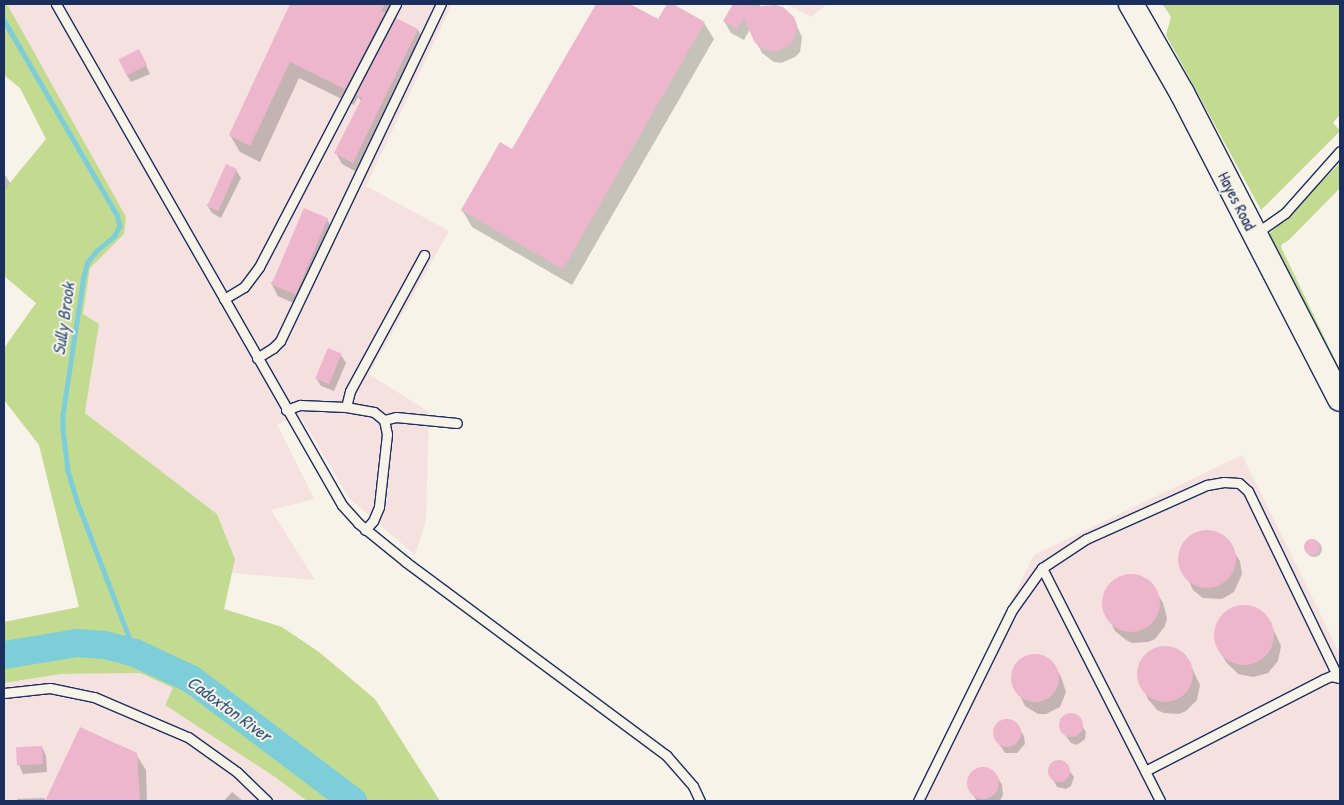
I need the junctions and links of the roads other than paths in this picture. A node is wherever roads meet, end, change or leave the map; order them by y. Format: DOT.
graph roads {
  1 [pos="56,4"];
  2 [pos="396,4"];
  3 [pos="441,4"];
  4 [pos="1132,4"];
  5 [pos="1340,151"];
  6 [pos="1254,234"];
  7 [pos="424,255"];
  8 [pos="224,299"];
  9 [pos="257,358"];
  10 [pos="1340,400"];
  11 [pos="346,407"];
  12 [pos="286,410"];
  13 [pos="384,420"];
  14 [pos="457,423"];
  15 [pos="365,530"];
  16 [pos="1042,568"];
  17 [pos="1339,677"];
  18 [pos="4,693"];
  19 [pos="1145,771"];
  20 [pos="267,801"];
  21 [pos="700,801"];
  22 [pos="918,801"];
  23 [pos="1160,801"];
  1 -- 8 [label="lane"];
  2 -- 8 [label="lane"];
  3 -- 9 [label="lane"];
  4 -- 6 [label="street, Hayes Road"];
  5 -- 6 [label="lane"];
  6 -- 10 [label="street, Hayes Road"];
  7 -- 11 [label="lane"];
  8 -- 9 [label="lane"];
  9 -- 12 [label="lane"];
  11 -- 12 [label="lane"];
  11 -- 13 [label="lane"];
  12 -- 15 [label="lane"];
  13 -- 14 [label="lane"];
  13 -- 15 [label="lane"];
  15 -- 21 [label="lane"];
  16 -- 17 [label="lane"];
  16 -- 19 [label="lane"];
  16 -- 22 [label="lane"];
  17 -- 19 [label="lane"];
  18 -- 20 [label="lane"];
  19 -- 23 [label="lane"];
}
